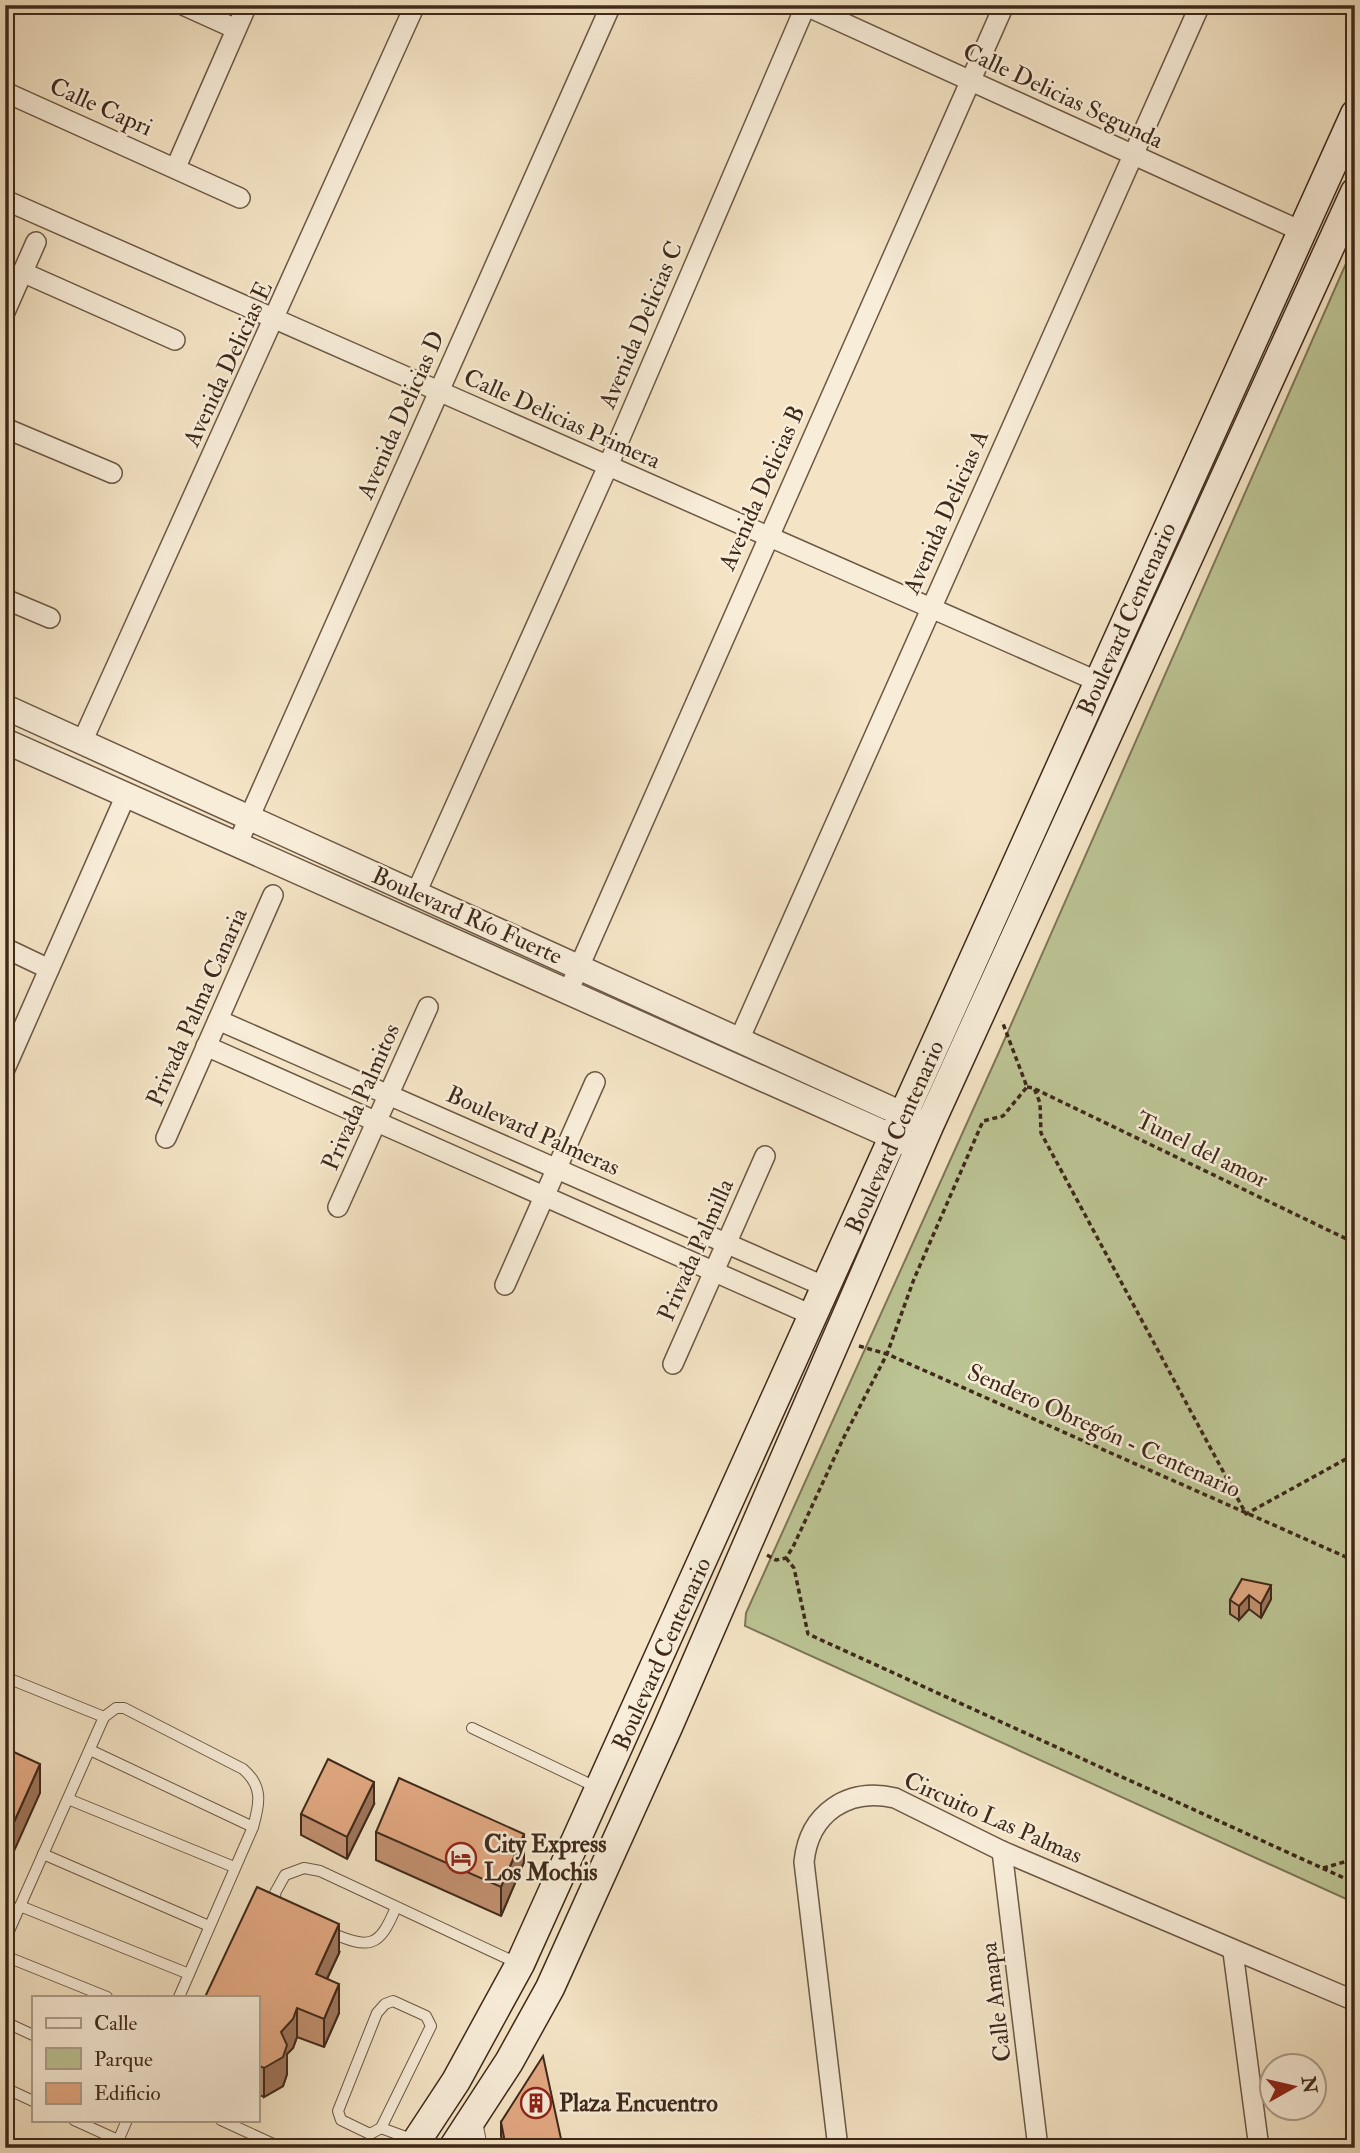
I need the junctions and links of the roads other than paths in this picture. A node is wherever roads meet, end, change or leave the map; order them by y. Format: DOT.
graph roads {
  1 [pos="184,5"];
  2 [pos="247,5"];
  3 [pos="415,5"];
  4 [pos="611,5"];
  5 [pos="1004,5"];
  6 [pos="1200,5"];
  7 [pos="805,6"];
  8 [pos="236,29"];
  9 [pos="970,80"];
  10 [pos="5,92"];
  11 [pos="1355,114"];
  12 [pos="1133,155"];
  13 [pos="176,167"];
  14 [pos="1355,192"];
  15 [pos="240,198"];
  16 [pos="5,201"];
  17 [pos="1301,231"];
  18 [pos="36,242"];
  19 [pos="22,272"];
  20 [pos="5,312"];
  21 [pos="275,319"];
  22 [pos="176,340"];
  23 [pos="439,391"];
  24 [pos="5,428"];
  25 [pos="608,466"];
  26 [pos="111,473"];
  27 [pos="768,536"];
  28 [pos="5,599"];
  29 [pos="930,608"];
  30 [pos="50,618"];
  31 [pos="1099,682"];
  32 [pos="5,707"];
  33 [pos="5,741"];
  34 [pos="82,742"];
  35 [pos="126,795"];
  36 [pos="248,817"];
  37 [pos="237,845"];
  38 [pos="416,893"];
  39 [pos="273,895"];
  40 [pos="5,948"];
  41 [pos="578,967"];
  42 [pos="49,969"];
  43 [pos="568,992"];
  44 [pos="428,1007"];
  45 [pos="218,1020"];
  46 [pos="739,1040"];
  47 [pos="206,1046"];
  48 [pos="5,1069"];
  49 [pos="595,1082"];
  50 [pos="388,1095"];
  51 [pos="376,1121"];
  52 [pos="912,1132"];
  53 [pos="166,1139"];
  54 [pos="765,1156"];
  55 [pos="556,1169"];
  56 [pos="544,1196"];
  57 [pos="338,1207"];
  58 [pos="725,1243"];
  59 [pos="714,1272"];
  60 [pos="505,1285"];
  61 [pos="828,1288"];
  62 [pos="814,1317"];
  63 [pos="673,1364"];
  64 [pos="5,1677"];
  65 [pos="104,1717"];
  66 [pos="472,1728"];
  67 [pos="90,1750"];
  68 [pos="602,1784"];
  69 [pos="68,1799"];
  70 [pos="635,1801"];
  71 [pos="253,1827"];
  72 [pos="1002,1851"];
  73 [pos="43,1854"];
  74 [pos="234,1867"];
  75 [pos="20,1906"];
  76 [pos="396,1907"];
  77 [pos="284,1914"];
  78 [pos="209,1926"];
  79 [pos="320,1929"];
  80 [pos="5,1940"];
  81 [pos="1233,1952"];
  82 [pos="5,1956"];
  83 [pos="520,1965"];
  84 [pos="189,1973"];
  85 [pos="105,1996"];
  86 [pos="179,1996"];
  87 [pos="1355,2001"];
  88 [pos="5,2022"];
  89 [pos="32,2035"];
  90 [pos="5,2088"];
  91 [pos="32,2101"];
  92 [pos="476,2114"];
  93 [pos="78,2122"];
  94 [pos="126,2122"];
  95 [pos="225,2122"];
  96 [pos="382,2128"];
  97 [pos="5,2144"];
  98 [pos="116,2144"];
  99 [pos="414,2144"];
  100 [pos="14,2148"];
  101 [pos="282,2148"];
  102 [pos="453,2148"];
  103 [pos="482,2148"];
  104 [pos="838,2148"];
  105 [pos="1038,2148"];
  106 [pos="1259,2148"];
  1 -- 8 [label="street"];
  2 -- 8 [label="street"];
  3 -- 21 [label="street, Avenida Delicias E"];
  4 -- 23 [label="street, Avenida Delicias D"];
  5 -- 9 [label="street, Avenida Delicias B"];
  6 -- 12 [label="street, Avenida Delicias A"];
  7 -- 9 [label="street, Calle Delicias Segunda"];
  7 -- 25 [label="street, Avenida Delicias C"];
  8 -- 13 [label="street"];
  9 -- 12 [label="street, Calle Delicias Segunda"];
  9 -- 27 [label="street, Avenida Delicias B"];
  10 -- 13 [label="street, Calle Capri"];
  11 -- 17 [label="main road, Boulevard Centenario"];
  12 -- 17 [label="street, Calle Delicias Segunda"];
  12 -- 29 [label="street, Avenida Delicias A"];
  13 -- 15 [label="street, Calle Capri"];
  14 -- 52 [label="main road, Boulevard Centenario"];
  16 -- 21 [label="street, Calle Delicias Primera"];
  17 -- 31 [label="main road, Boulevard Centenario"];
  18 -- 19 [label="street"];
  19 -- 20 [label="street"];
  19 -- 22 [label="street"];
  21 -- 23 [label="street, Calle Delicias Primera"];
  21 -- 34 [label="street, Avenida Delicias E"];
  23 -- 25 [label="street, Calle Delicias Primera"];
  23 -- 36 [label="street, Avenida Delicias D"];
  24 -- 26 [label="street"];
  25 -- 27 [label="street, Calle Delicias Primera"];
  25 -- 38 [label="street, Avenida Delicias C"];
  27 -- 29 [label="street, Calle Delicias Primera"];
  27 -- 41 [label="street, Avenida Delicias B"];
  28 -- 30 [label="street"];
  29 -- 31 [label="street, Calle Delicias Primera"];
  29 -- 46 [label="street, Avenida Delicias A"];
  31 -- 52 [label="main road, Boulevard Centenario"];
  32 -- 34 [label="street, Boulevard Río Fuerte"];
  33 -- 35 [label="street, Boulevard Río Fuerte"];
  34 -- 36 [label="street, Boulevard Río Fuerte"];
  35 -- 37 [label="street, Boulevard Río Fuerte"];
  35 -- 42 [label="street"];
  36 -- 37 [label="street, Avenida Delicias D"];
  36 -- 38 [label="street, Boulevard Río Fuerte"];
  37 -- 43 [label="street, Boulevard Río Fuerte"];
  38 -- 41 [label="street, Boulevard Río Fuerte"];
  39 -- 45 [label="street, Privada Palma Canaria"];
  40 -- 42 [label="street"];
  41 -- 43 [label="street, Avenida Delicias B"];
  41 -- 46 [label="street, Boulevard Río Fuerte"];
  42 -- 48 [label="street"];
  43 -- 52 [label="street, Boulevard Río Fuerte"];
  44 -- 50 [label="street, Privada Palmitos"];
  45 -- 47 [label="street, Privada Palma Canaria"];
  45 -- 50 [label="street, Boulevard Palmeras"];
  46 -- 52 [label="street, Boulevard Río Fuerte"];
  47 -- 51 [label="street"];
  47 -- 53 [label="street, Privada Palma Canaria"];
  49 -- 55 [label="street"];
  50 -- 51 [label="street, Privada Palmitos"];
  50 -- 55 [label="street, Boulevard Palmeras"];
  51 -- 56 [label="street"];
  51 -- 57 [label="street, Privada Palmitos"];
  52 -- 61 [label="main road, Boulevard Centenario"];
  52 -- 70 [label="main road, Boulevard Centenario"];
  54 -- 58 [label="street, Privada Palmilla"];
  55 -- 56 [label="street"];
  55 -- 58 [label="street, Boulevard Palmeras"];
  56 -- 59 [label="street"];
  56 -- 60 [label="street"];
  58 -- 59 [label="street, Privada Palmilla"];
  58 -- 61 [label="street, Boulevard Palmeras"];
  59 -- 62 [label="street"];
  59 -- 63 [label="street, Privada Palmilla"];
  61 -- 62 [label="main road, Boulevard Centenario"];
  62 -- 68 [label="main road, Boulevard Centenario"];
  64 -- 65 [label="lane"];
  65 -- 67 [label="lane"];
  65 -- 71 [label="lane"];
  66 -- 68 [label="lane"];
  67 -- 69 [label="lane"];
  67 -- 71 [label="lane"];
  68 -- 70 [label="main road"];
  68 -- 83 [label="main road, Boulevard Centenario"];
  69 -- 73 [label="lane"];
  69 -- 74 [label="lane"];
  70 -- 92 [label="main road, Boulevard Centenario"];
  71 -- 74 [label="lane"];
  72 -- 81 [label="street, Circuito Las Palmas"];
  72 -- 104 [label="street, Circuito Las Palmas"];
  72 -- 105 [label="street, Calle Amapa"];
  73 -- 75 [label="lane"];
  73 -- 78 [label="lane"];
  74 -- 78 [label="lane"];
  75 -- 80 [label="lane"];
  75 -- 84 [label="lane"];
  76 -- 77 [label="lane"];
  76 -- 79 [label="lane"];
  76 -- 83 [label="lane"];
  78 -- 84 [label="lane"];
  81 -- 87 [label="street, Circuito Las Palmas"];
  81 -- 106 [label="street"];
  82 -- 85 [label="lane"];
  83 -- 99 [label="main road, Boulevard Centenario"];
  84 -- 86 [label="lane"];
  88 -- 89 [label="lane"];
  90 -- 91 [label="lane"];
  92 -- 102 [label="main road, Boulevard Centenario"];
  92 -- 103 [label="lane"];
  93 -- 98 [label="lane"];
  94 -- 98 [label="lane"];
  95 -- 101 [label="lane"];
  96 -- 96 [label="lane"];
  96 -- 99 [label="lane"];
  97 -- 100 [label="lane"];
}
